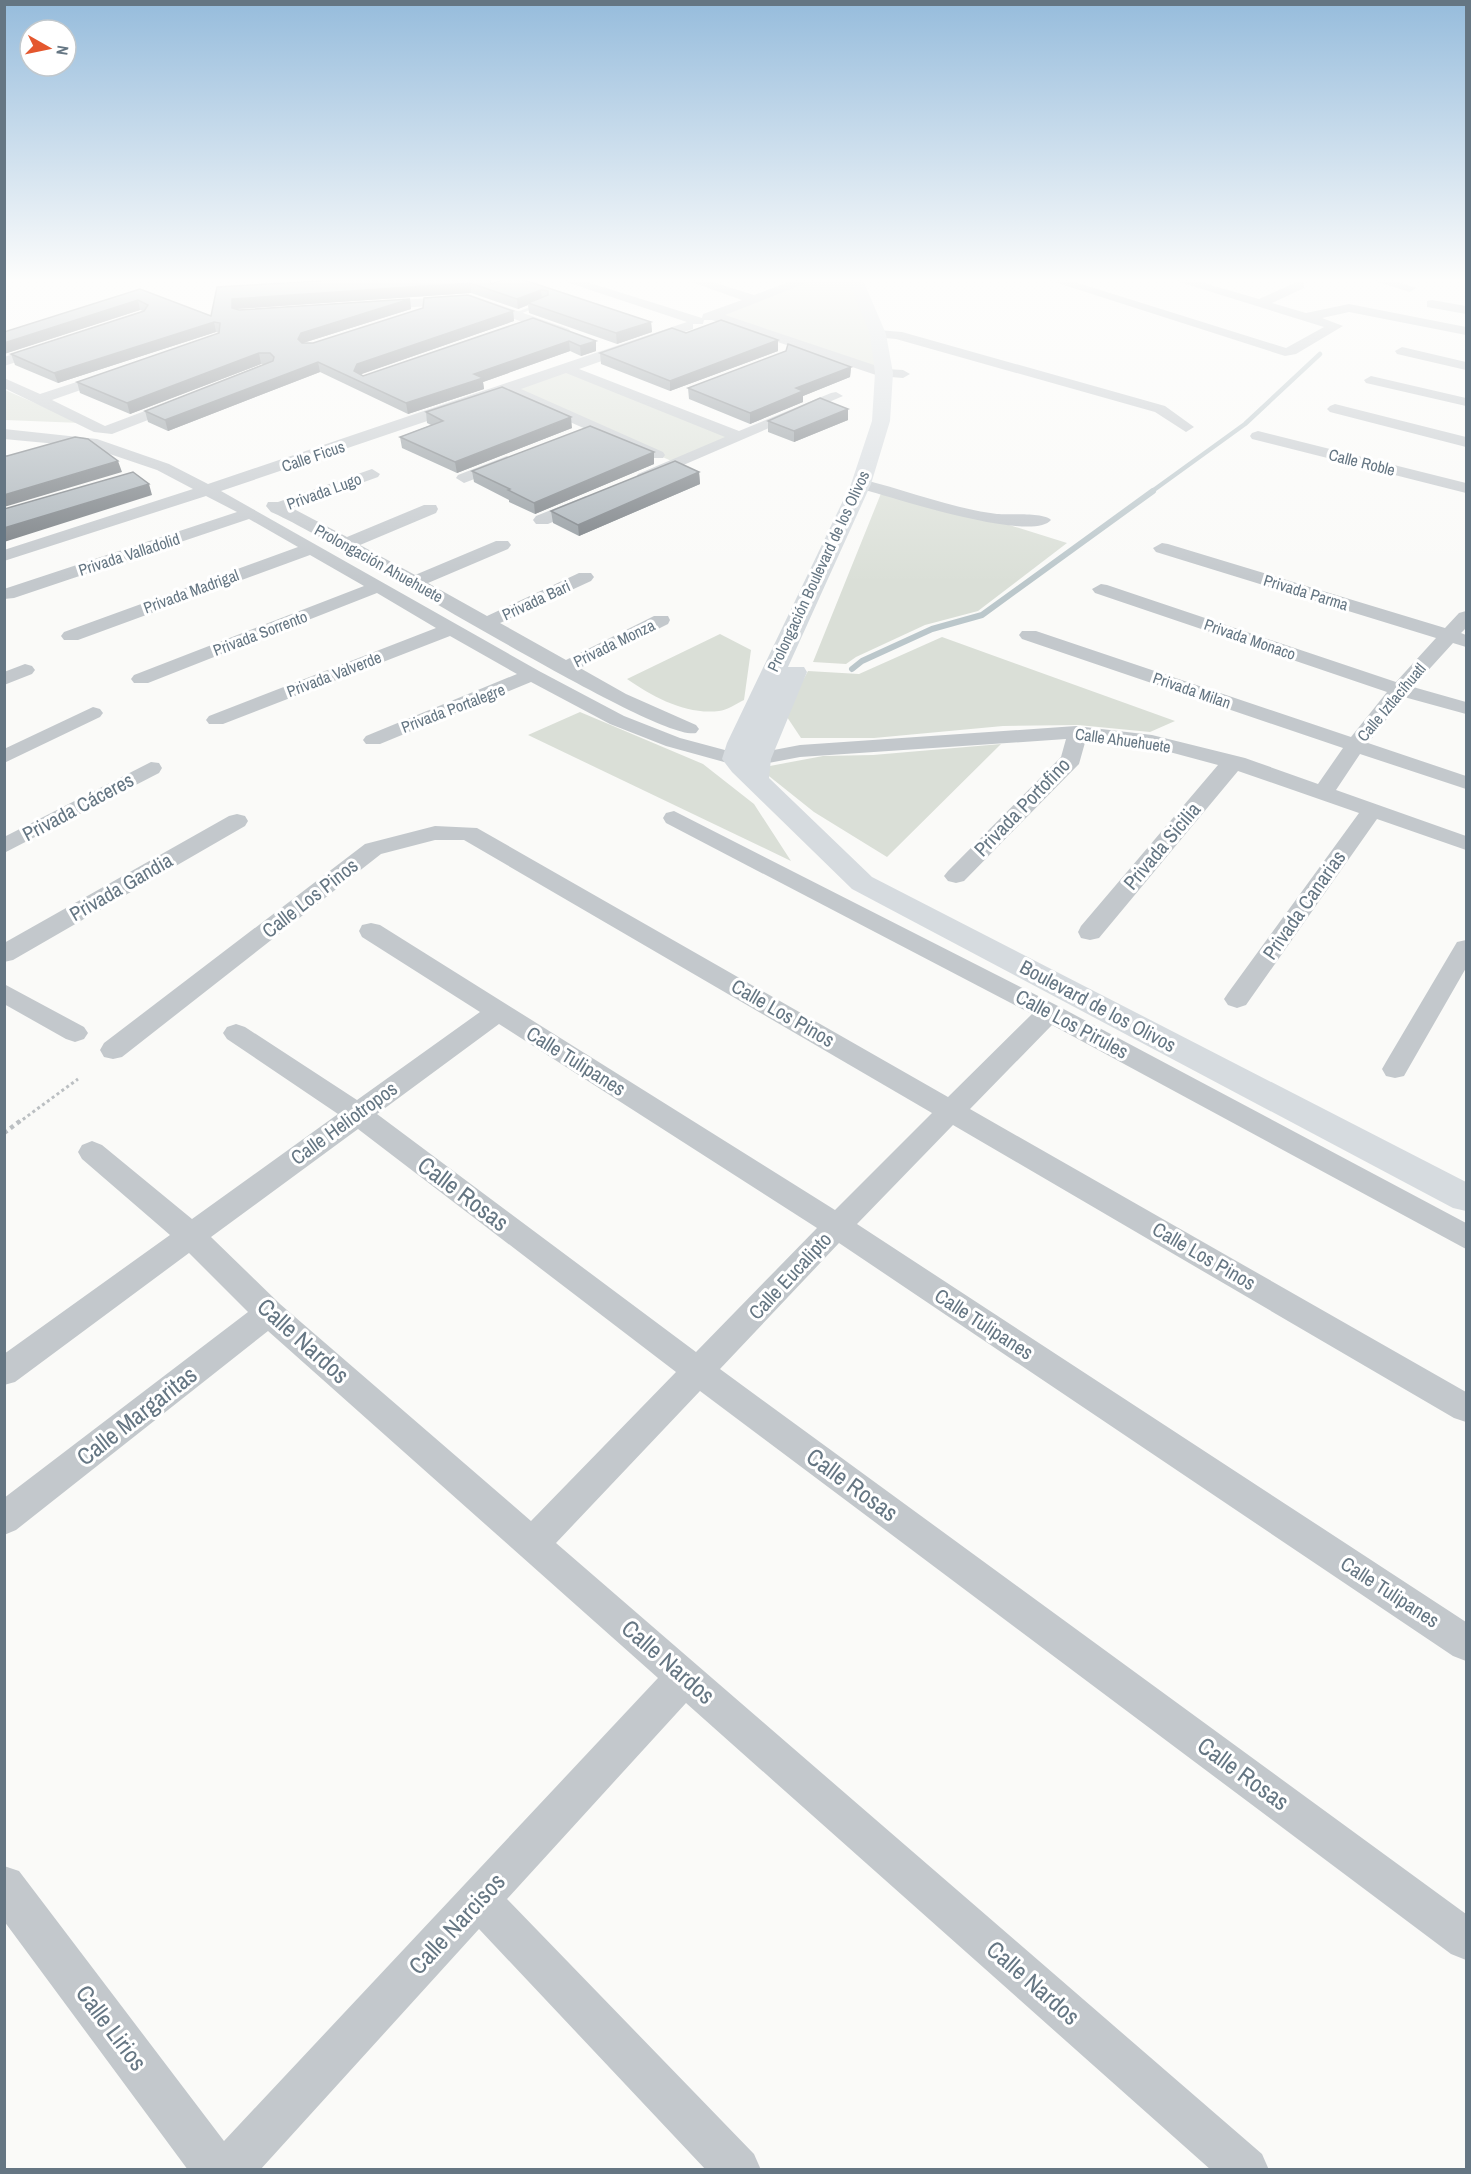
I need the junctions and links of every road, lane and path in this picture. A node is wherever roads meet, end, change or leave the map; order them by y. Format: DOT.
graph roads {
  1 [pos="96,379"];
  2 [pos="532,379"];
  3 [pos="604,379"];
  4 [pos="1051,379"];
  5 [pos="897,380"];
  6 [pos="1371,380"];
  7 [pos="4,382"];
  8 [pos="507,388"];
  9 [pos="836,396"];
  10 [pos="40,399"];
  11 [pos="189,399"];
  12 [pos="1467,402"];
  13 [pos="1335,409"];
  14 [pos="4,423"];
  15 [pos="1186,427"];
  16 [pos="103,430"];
  17 [pos="4,434"];
  18 [pos="745,434"];
  19 [pos="1258,436"];
  20 [pos="71,440"];
  21 [pos="1467,442"];
  22 [pos="25,453"];
  23 [pos="518,457"];
  24 [pos="184,461"];
  25 [pos="670,466"];
  26 [pos="163,467"];
  27 [pos="889,468"];
  28 [pos="372,474"];
  29 [pos="138,475"];
  30 [pos="464,478"];
  31 [pos="232,483"];
  32 [pos="630,483"];
  33 [pos="861,484"];
  34 [pos="1467,488"];
  35 [pos="882,489"];
  36 [pos="210,490"];
  37 [pos="597,497"];
  38 [pos="277,508"];
  39 [pos="430,509"];
  40 [pos="872,510"];
  41 [pos="250,513"];
  42 [pos="542,520"];
  43 [pos="1042,520"];
  44 [pos="346,543"];
  45 [pos="502,545"];
  46 [pos="312,548"];
  47 [pos="1162,548"];
  48 [pos="4,556"];
  49 [pos="585,578"];
  50 [pos="414,582"];
  51 [pos="836,585"];
  52 [pos="379,586"];
  53 [pos="1101,589"];
  54 [pos="8,594"];
  55 [pos="1467,617"];
  56 [pos="661,620"];
  57 [pos="488,622"];
  58 [pos="453,628"];
  59 [pos="71,636"];
  60 [pos="1029,636"];
  61 [pos="1458,638"];
  62 [pos="567,667"];
  63 [pos="25,669"];
  64 [pos="532,675"];
  65 [pos="4,679"];
  66 [pos="141,679"];
  67 [pos="1400,689"];
  68 [pos="1467,708"];
  69 [pos="93,713"];
  70 [pos="216,720"];
  71 [pos="1076,732"];
  72 [pos="373,740"];
  73 [pos="1354,746"];
  74 [pos="4,757"];
  75 [pos="751,757"];
  76 [pos="1236,763"];
  77 [pos="151,768"];
  78 [pos="1467,783"];
  79 [pos="1323,793"];
  80 [pos="1372,810"];
  81 [pos="674,818"];
  82 [pos="237,821"];
  83 [pos="1467,843"];
  84 [pos="4,846"];
  85 [pos="956,876"];
  86 [pos="371,931"];
  87 [pos="1090,932"];
  88 [pos="1467,948"];
  89 [pos="4,954"];
  90 [pos="4,992"];
  91 [pos="1237,999"];
  92 [pos="498,1012"];
  93 [pos="1049,1012"];
  94 [pos="75,1033"];
  95 [pos="236,1033"];
  96 [pos="113,1050"];
  97 [pos="1395,1069"];
  98 [pos="78,1080"];
  99 [pos="951,1110"];
  100 [pos="357,1113"];
  101 [pos="4,1133"];
  102 [pos="92,1152"];
  103 [pos="1467,1198"];
  104 [pos="837,1226"];
  105 [pos="191,1236"];
  106 [pos="1467,1237"];
  107 [pos="269,1313"];
  108 [pos="4,1372"];
  109 [pos="699,1372"];
  110 [pos="1467,1408"];
  111 [pos="4,1519"];
  112 [pos="533,1543"];
  113 [pos="1467,1643"];
  114 [pos="685,1677"];
  115 [pos="4,1886"];
  116 [pos="479,1899"];
  117 [pos="1467,1939"];
  118 [pos="217,2169"];
  119 [pos="228,2169"];
  120 [pos="738,2169"];
  121 [pos="1246,2169"];
  1 -- 10 [label="street"];
  2 -- 8 [label="street, Calle Ficus"];
  3 -- 18 [label="street"];
  4 -- 15 [label="street"];
  5 -- 33 [label="street, Prolongación Boulevard de los Olivos"];
  6 -- 12 [label="street"];
  7 -- 10 [label="street"];
  8 -- 25 [label="street"];
  8 -- 31 [label="street, Calle Ficus"];
  9 -- 18 [label="street"];
  10 -- 16 [label="street"];
  11 -- 16 [label="street"];
  13 -- 21 [label="street"];
  14 -- 16 [label="street, Prolongación Ahuehuete"];
  16 -- 24 [label="street, Prolongación Ahuehuete"];
  17 -- 20 [label="street, Prolongación Ahuehuete"];
  18 -- 25 [label="street"];
  19 -- 34 [label="street, Calle Roble"];
  20 -- 22 [label="street"];
  20 -- 26 [label="street, Prolongación Ahuehuete"];
  23 -- 30 [label="street"];
  24 -- 26 [label="street"];
  24 -- 31 [label="street, Prolongación Ahuehuete"];
  25 -- 32 [label="street"];
  26 -- 29 [label="street"];
  26 -- 36 [label="street, Prolongación Ahuehuete"];
  27 -- 35 [label="street, Prolongación Boulevard de los Olivos"];
  28 -- 38 [label="street, Privada Lugo"];
  31 -- 36 [label="street, Calle Ficus"];
  31 -- 38 [label="street, Prolongación Ahuehuete"];
  33 -- 35 [label="street"];
  33 -- 75 [label="street, Prolongación Boulevard de los Olivos"];
  35 -- 40 [label="street, Prolongación Boulevard de los Olivos"];
  35 -- 43 [label="street"];
  36 -- 41 [label="street, Prolongación Ahuehuete"];
  36 -- 48 [label="street, Calle Ficus"];
  37 -- 42 [label="street"];
  38 -- 44 [label="street, Prolongación Ahuehuete"];
  39 -- 44 [label="street"];
  41 -- 46 [label="street, Prolongación Ahuehuete"];
  41 -- 54 [label="street, Privada Valladolid"];
  44 -- 50 [label="street, Prolongación Ahuehuete"];
  45 -- 50 [label="street"];
  46 -- 52 [label="street, Prolongación Ahuehuete"];
  46 -- 59 [label="street, Privada Madrigal"];
  47 -- 61 [label="street, Privada Parma"];
  49 -- 57 [label="street, Privada Bari"];
  50 -- 57 [label="street, Prolongación Ahuehuete"];
  51 -- 75 [label="street, Prolongación Boulevard de los Olivos"];
  52 -- 58 [label="street, Prolongación Ahuehuete"];
  52 -- 66 [label="street, Privada Sorrento"];
  53 -- 67 [label="street, Privada Monaco"];
  55 -- 61 [label="street, Calle Iztlacíhuatl"];
  56 -- 62 [label="street, Privada Monza"];
  57 -- 62 [label="street, Prolongación Ahuehuete"];
  58 -- 64 [label="street, Prolongación Ahuehuete"];
  58 -- 70 [label="street, Privada Valverde"];
  60 -- 73 [label="street, Privada Milan"];
  61 -- 67 [label="street, Calle Iztlacíhuatl"];
  62 -- 75 [label="street, Prolongación Ahuehuete"];
  63 -- 65 [label="street"];
  64 -- 72 [label="street, Privada Portalegre"];
  64 -- 75 [label="street, Prolongación Ahuehuete"];
  67 -- 68 [label="street, Privada Monaco"];
  67 -- 73 [label="street, Calle Iztlacíhuatl"];
  69 -- 74 [label="street"];
  71 -- 75 [label="street, Calle Ahuehuete"];
  71 -- 76 [label="street, Calle Ahuehuete"];
  71 -- 85 [label="street, Privada Portofino"];
  73 -- 78 [label="street, Privada Milan"];
  73 -- 79 [label="street, Calle Iztlacíhuatl"];
  75 -- 103 [label="street, Boulevard de los Olivos"];
  76 -- 79 [label="street, Calle Ahuehuete"];
  76 -- 87 [label="street, Privada Sicilia"];
  77 -- 84 [label="street, Privada Cáceres"];
  79 -- 80 [label="street, Calle Ahuehuete"];
  80 -- 83 [label="street, Calle Ahuehuete"];
  80 -- 91 [label="street, Privada Canarias"];
  81 -- 93 [label="street, Calle Los Pirules"];
  82 -- 89 [label="street, Privada Gandia"];
  86 -- 92 [label="street, Calle Tulipanes"];
  88 -- 97 [label="street"];
  90 -- 94 [label="street"];
  92 -- 100 [label="street, Calle Heliotropos"];
  92 -- 104 [label="street, Calle Tulipanes"];
  93 -- 99 [label="street, Calle Eucalipto"];
  93 -- 106 [label="street, Calle Los Pirules"];
  95 -- 100 [label="street, Calle Rosas"];
  96 -- 99 [label="street, Calle Los Pinos"];
  98 -- 101 [label="path"];
  99 -- 104 [label="street, Calle Eucalipto"];
  99 -- 110 [label="street, Calle Los Pinos"];
  100 -- 105 [label="street, Calle Heliotropos"];
  100 -- 109 [label="street, Calle Rosas"];
  102 -- 105 [label="street, Calle Nardos"];
  104 -- 109 [label="street, Calle Eucalipto"];
  104 -- 113 [label="street, Calle Tulipanes"];
  105 -- 107 [label="street, Calle Nardos"];
  105 -- 108 [label="street, Calle Heliotropos"];
  107 -- 111 [label="street, Calle Margaritas"];
  107 -- 112 [label="street, Calle Nardos"];
  109 -- 112 [label="street, Calle Eucalipto"];
  109 -- 117 [label="street, Calle Rosas"];
  112 -- 114 [label="street, Calle Nardos"];
  114 -- 116 [label="street, Calle Narcisos"];
  114 -- 121 [label="street, Calle Nardos"];
  115 -- 118 [label="street, Calle Lirios"];
  116 -- 119 [label="street, Calle Narcisos"];
  116 -- 120 [label="street"];
}
